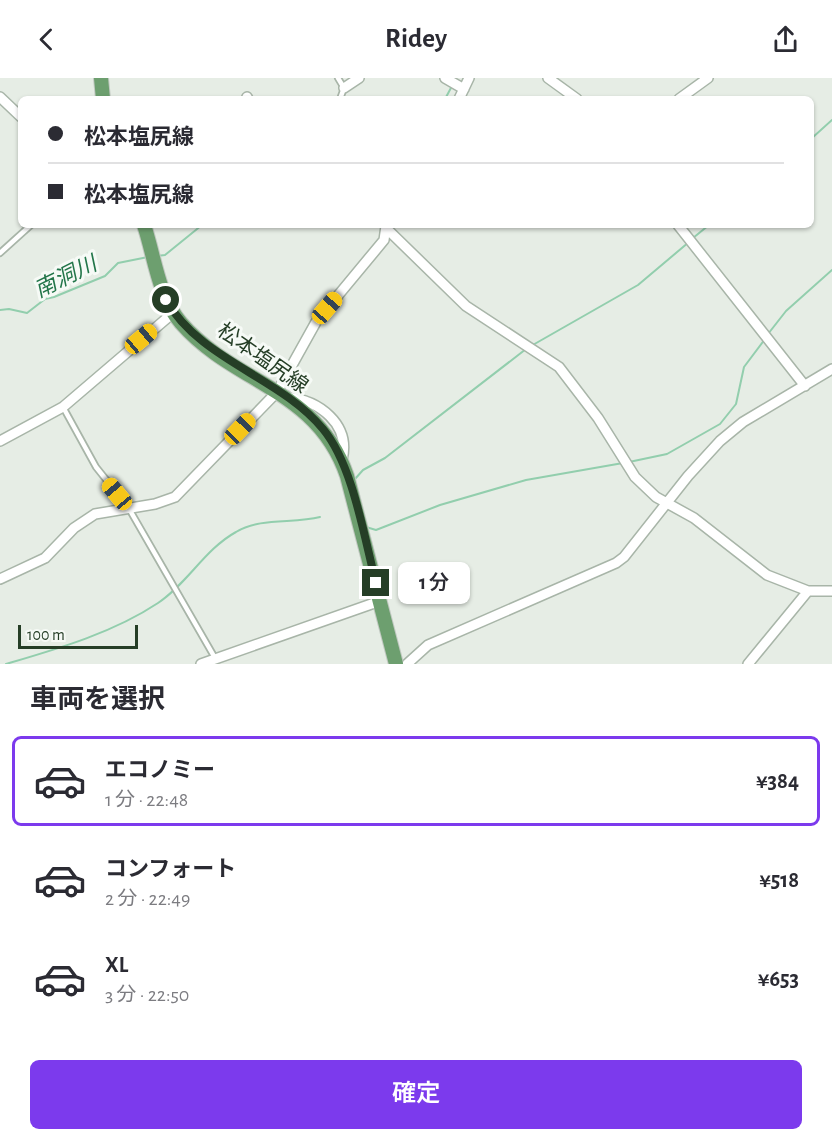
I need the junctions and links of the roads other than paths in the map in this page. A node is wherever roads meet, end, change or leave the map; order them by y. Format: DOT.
graph roads {
  1 [pos="101,78"];
  2 [pos="338,78"];
  3 [pos="359,78"];
  4 [pos="445,78"];
  5 [pos="469,78"];
  6 [pos="548,78"];
  7 [pos="708,78"];
  8 [pos="344,88"];
  9 [pos="464,89"];
  10 [pos="103,96"];
  11 [pos="341,96"];
  12 [pos="460,96"];
  13 [pos="573,96"];
  14 [pos="683,96"];
  15 [pos="0,97"];
  16 [pos="18,114"];
  17 [pos="28,228"];
  18 [pos="147,228"];
  19 [pos="384,228"];
  20 [pos="386,228"];
  21 [pos="680,228"];
  22 [pos="0,253"];
  23 [pos="173,313"];
  24 [pos="832,369"];
  25 [pos="806,387"];
  26 [pos="280,394"];
  27 [pos="63,407"];
  28 [pos="0,441"];
  29 [pos="668,504"];
  30 [pos="128,507"];
  31 [pos="0,579"];
  32 [pos="808,591"];
  33 [pos="832,591"];
  34 [pos="380,601"];
  35 [pos="215,659"];
  36 [pos="201,664"];
  37 [pos="396,664"];
  38 [pos="407,664"];
  39 [pos="748,664"];
  1 -- 10 [label="main road"];
  2 -- 8 [label="lane"];
  3 -- 8 [label="street"];
  4 -- 9 [label="street"];
  5 -- 9 [label="street"];
  6 -- 13 [label="street"];
  7 -- 14 [label="street"];
  8 -- 11 [label="lane"];
  9 -- 12 [label="street"];
  15 -- 16 [label="street"];
  17 -- 22 [label="lane"];
  18 -- 23 [label="main road, 松本塩尻線"];
  19 -- 26 [label="street"];
  20 -- 29 [label="street"];
  21 -- 25 [label="street"];
  23 -- 26 [label="main road, 松本塩尻線"];
  23 -- 27 [label="street"];
  24 -- 25 [label="street"];
  25 -- 29 [label="street"];
  26 -- 30 [label="street"];
  26 -- 34 [label="main road, 松本塩尻線"];
  27 -- 28 [label="street"];
  27 -- 30 [label="lane"];
  29 -- 32 [label="street"];
  29 -- 38 [label="street"];
  30 -- 31 [label="street"];
  30 -- 35 [label="lane"];
  32 -- 33 [label="street"];
  32 -- 39 [label="street"];
  34 -- 35 [label="street"];
  34 -- 37 [label="main road, 松本塩尻線"];
  35 -- 36 [label="street"];
}
